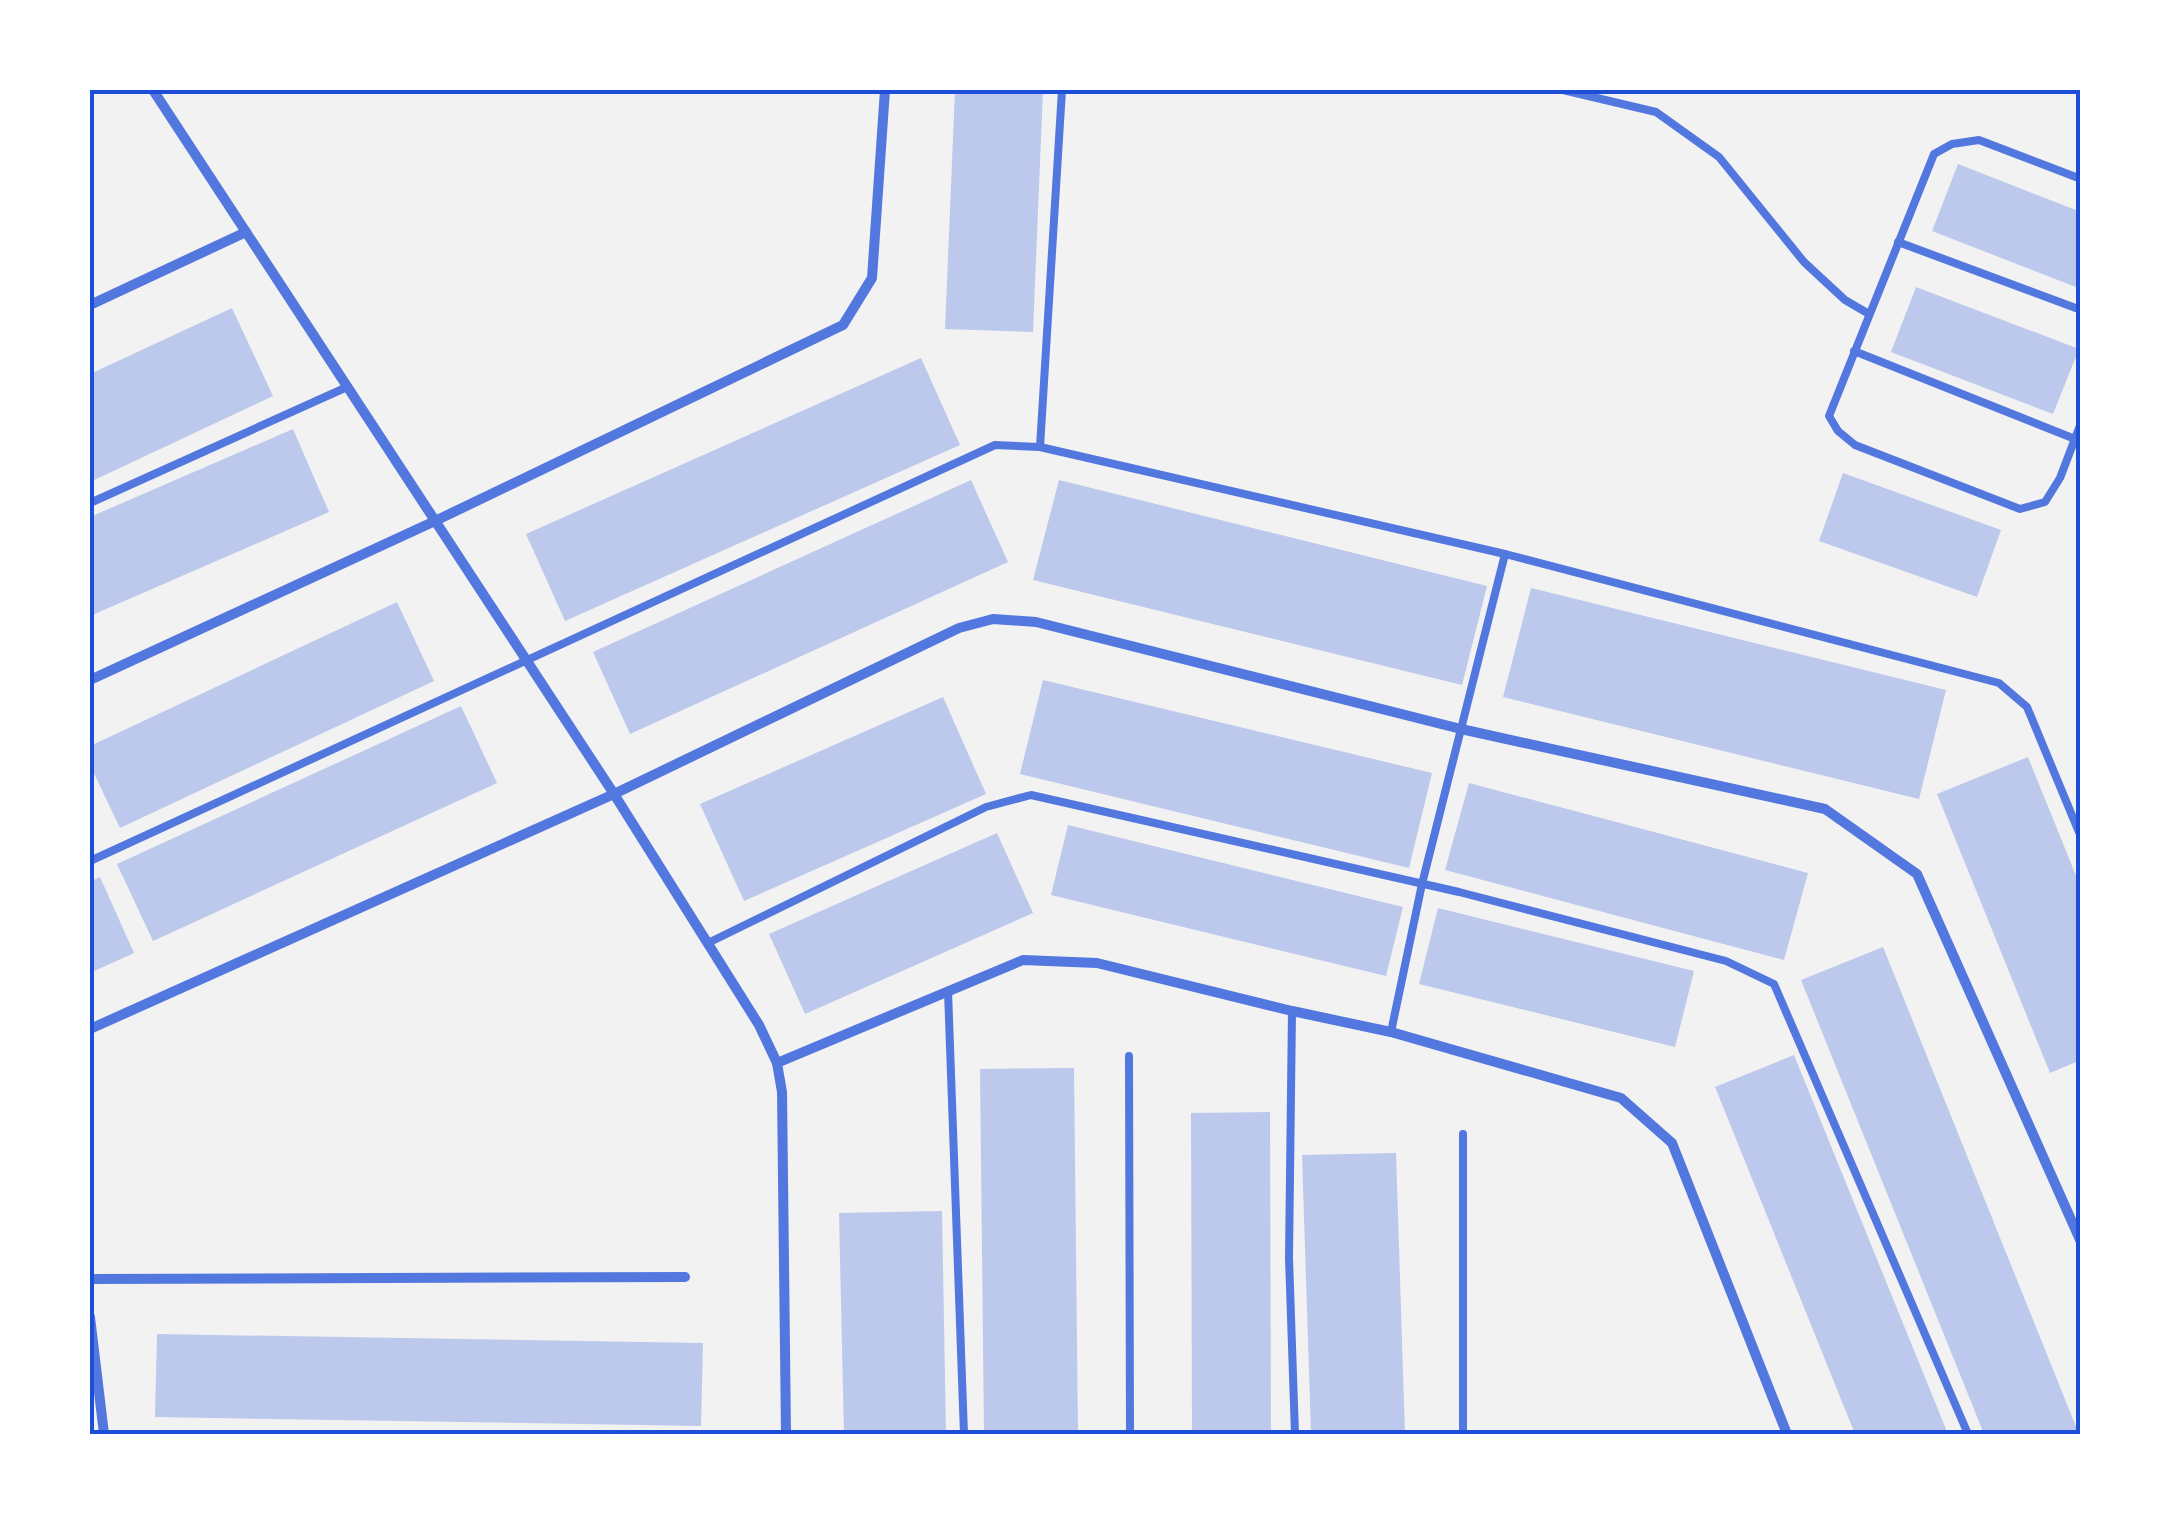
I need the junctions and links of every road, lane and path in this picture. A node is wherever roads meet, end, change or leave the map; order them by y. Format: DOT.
graph roads {
  1 [pos="153,90"];
  2 [pos="886,90"];
  3 [pos="1062,90"];
  4 [pos="1563,90"];
  5 [pos="2081,178"];
  6 [pos="246,232"];
  7 [pos="1898,242"];
  8 [pos="90,306"];
  9 [pos="2081,310"];
  10 [pos="1868,314"];
  11 [pos="1854,351"];
  12 [pos="347,386"];
  13 [pos="2081,423"];
  14 [pos="2075,438"];
  15 [pos="1040,447"];
  16 [pos="90,503"];
  17 [pos="435,521"];
  18 [pos="1505,554"];
  19 [pos="527,662"];
  20 [pos="90,680"];
  21 [pos="1461,730"];
  22 [pos="614,794"];
  23 [pos="2081,838"];
  24 [pos="90,861"];
  25 [pos="1422,884"];
  26 [pos="708,943"];
  27 [pos="948,992"];
  28 [pos="1292,1012"];
  29 [pos="90,1029"];
  30 [pos="1391,1032"];
  31 [pos="1129,1056"];
  32 [pos="778,1062"];
  33 [pos="1462,1134"];
  34 [pos="2081,1242"];
  35 [pos="684,1277"];
  36 [pos="90,1279"];
  37 [pos="90,1317"];
  38 [pos="104,1434"];
  39 [pos="786,1434"];
  40 [pos="964,1434"];
  41 [pos="1130,1434"];
  42 [pos="1294,1434"];
  43 [pos="1463,1434"];
  44 [pos="1787,1434"];
  45 [pos="1968,1434"];
  1 -- 6 [label="street"];
  2 -- 17 [label="street"];
  3 -- 15 [label="lane"];
  4 -- 10 [label="lane"];
  5 -- 7 [label="lane"];
  6 -- 8 [label="street"];
  6 -- 12 [label="street"];
  7 -- 9 [label="lane"];
  7 -- 10 [label="lane"];
  10 -- 11 [label="lane"];
  11 -- 14 [label="lane"];
  11 -- 14 [label="lane"];
  12 -- 16 [label="lane"];
  12 -- 17 [label="street"];
  13 -- 14 [label="lane"];
  15 -- 18 [label="lane"];
  15 -- 19 [label="lane"];
  17 -- 19 [label="street"];
  17 -- 20 [label="street"];
  18 -- 21 [label="lane"];
  18 -- 23 [label="lane"];
  19 -- 22 [label="street"];
  19 -- 24 [label="lane"];
  21 -- 22 [label="street"];
  21 -- 25 [label="lane"];
  21 -- 34 [label="street"];
  22 -- 26 [label="street"];
  22 -- 29 [label="street"];
  25 -- 26 [label="lane"];
  25 -- 30 [label="lane"];
  25 -- 45 [label="lane"];
  26 -- 32 [label="street"];
  27 -- 28 [label="street"];
  27 -- 32 [label="street"];
  27 -- 40 [label="lane"];
  28 -- 30 [label="street"];
  28 -- 42 [label="lane"];
  30 -- 44 [label="street"];
  31 -- 41 [label="lane"];
  32 -- 39 [label="street"];
  33 -- 43 [label="lane"];
  35 -- 36 [label="street"];
  37 -- 38 [label="street"];
}
